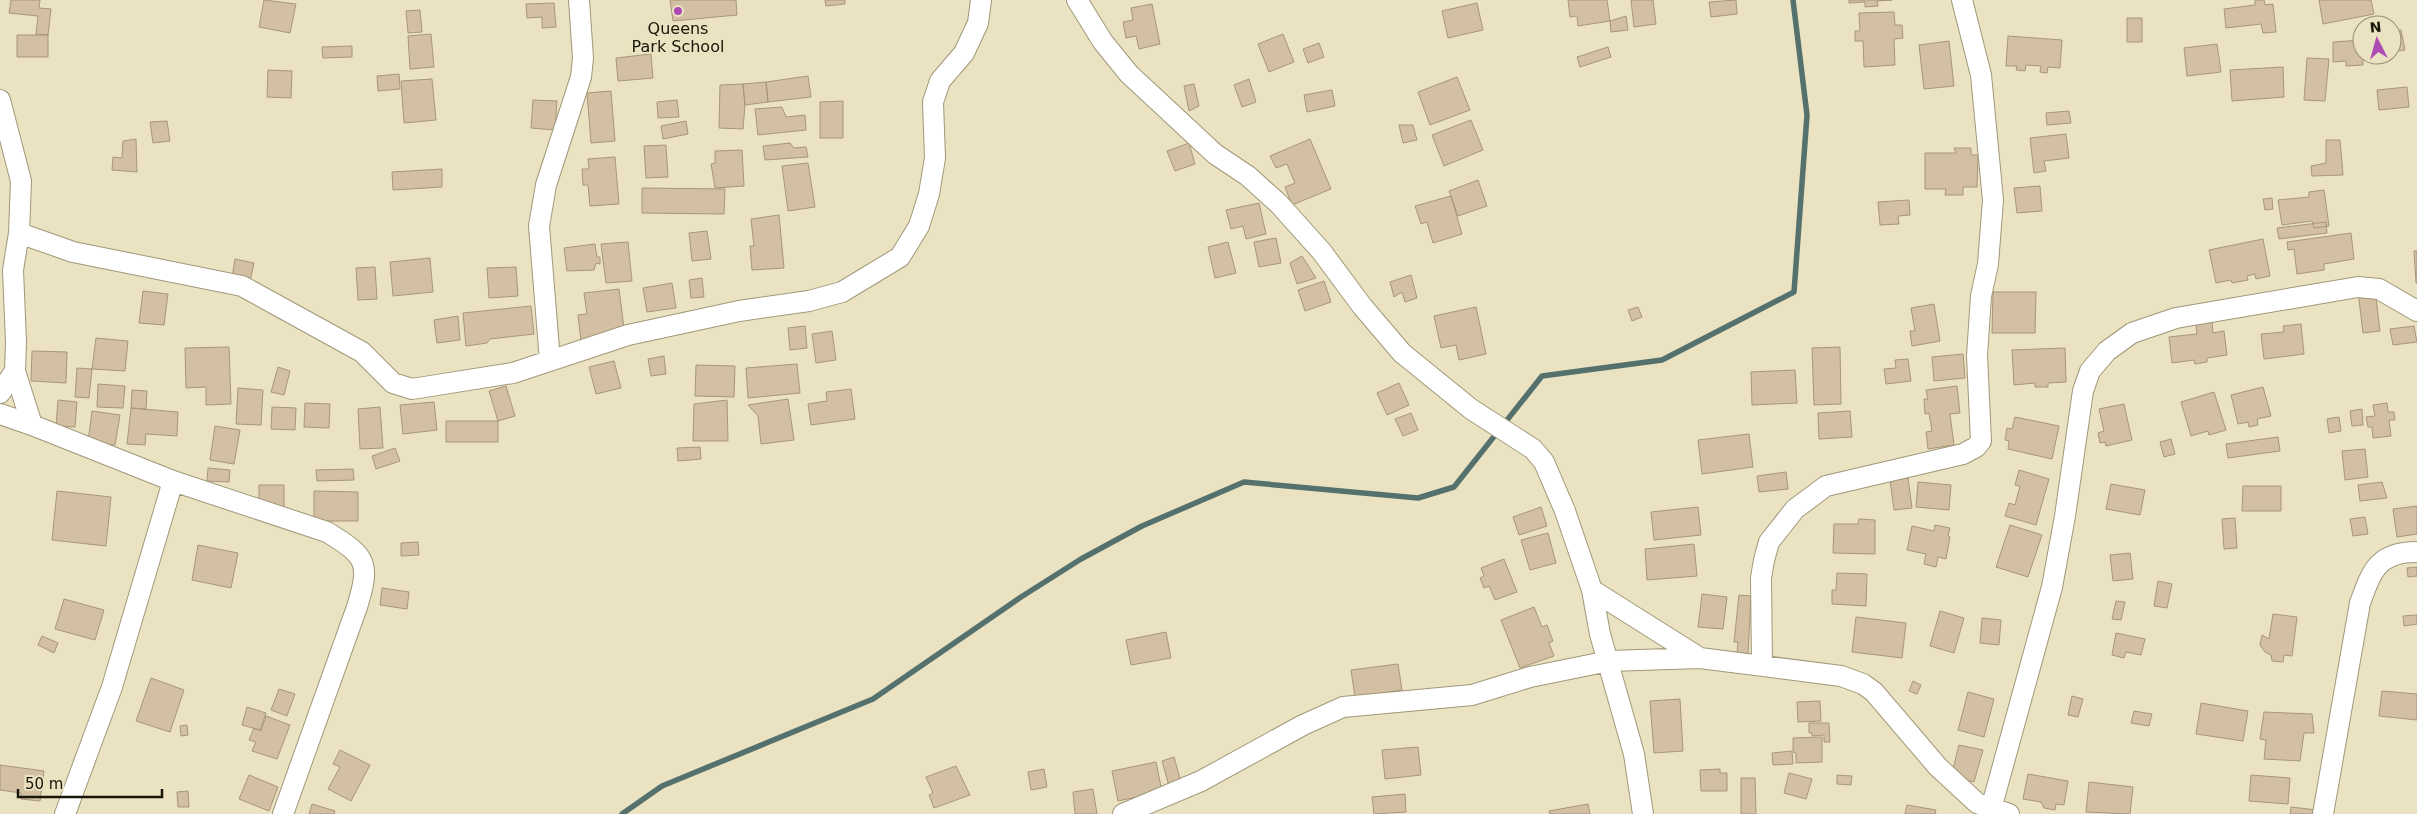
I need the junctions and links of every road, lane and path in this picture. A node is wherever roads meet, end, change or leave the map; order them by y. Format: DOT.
graph roads {
  1 [pos="579,0"];
  2 [pos="981,0"];
  3 [pos="1077,0"];
  4 [pos="1962,0"];
  5 [pos="0,100"];
  6 [pos="19,233"];
  7 [pos="2417,311"];
  8 [pos="550,361"];
  9 [pos="15,371"];
  10 [pos="0,393"];
  11 [pos="0,414"];
  12 [pos="32,425"];
  13 [pos="173,481"];
  14 [pos="2417,552"];
  15 [pos="1592,590"];
  16 [pos="1700,658"];
  17 [pos="1609,661"];
  18 [pos="1762,666"];
  19 [pos="1995,812"];
  20 [pos="65,814"];
  21 [pos="283,814"];
  22 [pos="1123,814"];
  23 [pos="1643,814"];
  24 [pos="2323,814"];
  1 -- 8 [label="street"];
  2 -- 8 [label="street"];
  3 -- 15 [label="street"];
  4 -- 18 [label="street"];
  5 -- 6 [label="street"];
  6 -- 8 [label="street"];
  6 -- 9 [label="street"];
  7 -- 19 [label="street"];
  9 -- 10 [label="street"];
  9 -- 12 [label="street"];
  11 -- 12 [label="street"];
  12 -- 13 [label="street"];
  13 -- 20 [label="street"];
  13 -- 21 [label="street"];
  14 -- 24 [label="street"];
  15 -- 16 [label="street"];
  15 -- 17 [label="street"];
  16 -- 17 [label="street"];
  16 -- 18 [label="street"];
  17 -- 22 [label="street"];
  17 -- 23 [label="street"];
  18 -- 19 [label="street"];
}
